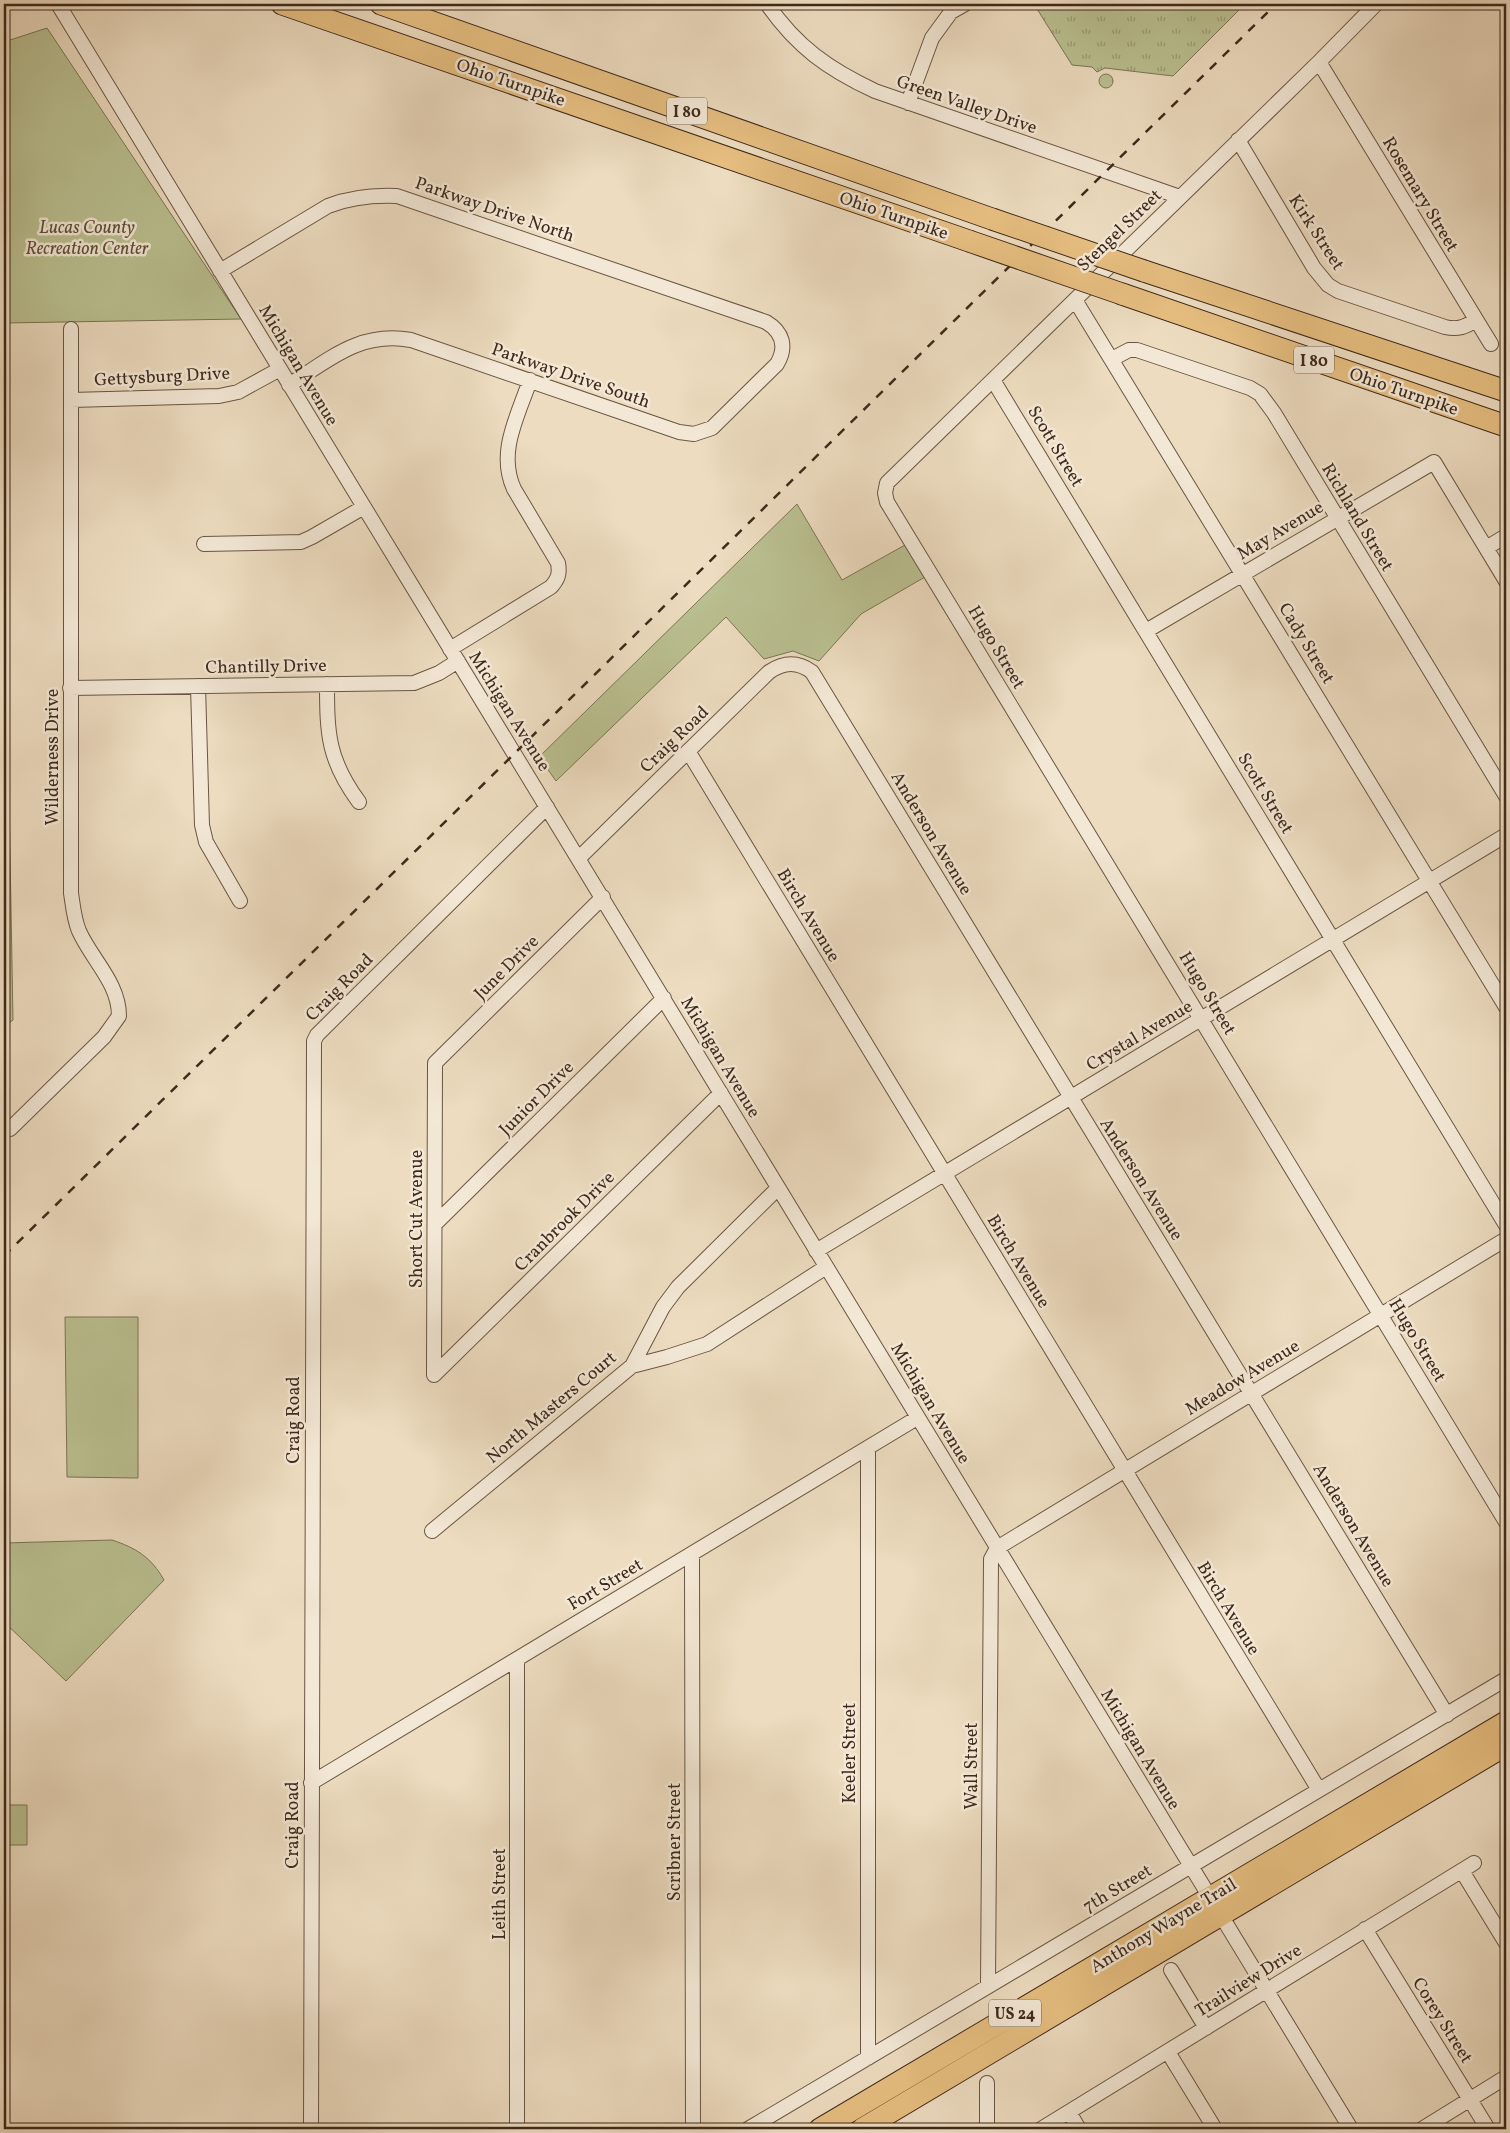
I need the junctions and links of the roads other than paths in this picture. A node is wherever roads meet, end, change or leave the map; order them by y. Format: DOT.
graph roads {
  1 [pos="58,4"];
  2 [pos="282,4"];
  3 [pos="381,4"];
  4 [pos="767,4"];
  5 [pos="964,4"];
  6 [pos="1376,4"];
  7 [pos="948,8"];
  8 [pos="1319,62"];
  9 [pos="908,104"];
  10 [pos="1238,140"];
  11 [pos="1180,197"];
  12 [pos="220,271"];
  13 [pos="1075,300"];
  14 [pos="1476,320"];
  15 [pos="766,322"];
  16 [pos="71,329"];
  17 [pos="1491,344"];
  18 [pos="1112,359"];
  19 [pos="280,370"];
  20 [pos="530,380"];
  21 [pos="993,380"];
  22 [pos="289,384"];
  23 [pos="1506,391"];
  24 [pos="71,400"];
  25 [pos="1506,426"];
  26 [pos="887,482"];
  27 [pos="364,507"];
  28 [pos="1337,518"];
  29 [pos="1506,536"];
  30 [pos="204,544"];
  31 [pos="1486,548"];
  32 [pos="1242,574"];
  33 [pos="1506,581"];
  34 [pos="1146,631"];
  35 [pos="454,655"];
  36 [pos="803,666"];
  37 [pos="326,684"];
  38 [pos="198,686"];
  39 [pos="70,688"];
  40 [pos="688,752"];
  41 [pos="1506,796"];
  42 [pos="359,802"];
  43 [pos="547,807"];
  44 [pos="1506,835"];
  45 [pos="579,858"];
  46 [pos="1430,881"];
  47 [pos="603,897"];
  48 [pos="240,901"];
  49 [pos="1333,940"];
  50 [pos="664,998"];
  51 [pos="1506,1007"];
  52 [pos="1201,1019"];
  53 [pos="435,1063"];
  54 [pos="721,1093"];
  55 [pos="1070,1098"];
  56 [pos="10,1129"];
  57 [pos="944,1174"];
  58 [pos="778,1188"];
  59 [pos="435,1224"];
  60 [pos="1506,1225"];
  61 [pos="1506,1239"];
  62 [pos="816,1251"];
  63 [pos="826,1267"];
  64 [pos="1380,1315"];
  65 [pos="632,1366"];
  66 [pos="434,1375"];
  67 [pos="1252,1392"];
  68 [pos="917,1418"];
  69 [pos="868,1448"];
  70 [pos="1124,1470"];
  71 [pos="1506,1522"];
  72 [pos="432,1531"];
  73 [pos="997,1548"];
  74 [pos="692,1554"];
  75 [pos="517,1659"];
  76 [pos="1506,1679"];
  77 [pos="1447,1715"];
  78 [pos="1506,1722"];
  79 [pos="1506,1746"];
  80 [pos="311,1783"];
  81 [pos="1319,1790"];
  82 [pos="1191,1866"];
  83 [pos="1210,1897"];
  84 [pos="1221,1916"];
  85 [pos="1365,1930"];
  86 [pos="1506,1943"];
  87 [pos="1171,1970"];
  88 [pos="988,1985"];
  89 [pos="1267,1991"];
  90 [pos="1206,2028"];
  91 [pos="1168,2052"];
  92 [pos="868,2058"];
  93 [pos="1506,2077"];
  94 [pos="987,2083"];
  95 [pos="1470,2100"];
  96 [pos="1069,2112"];
  97 [pos="310,2129"];
  98 [pos="518,2129"];
  99 [pos="692,2129"];
  100 [pos="748,2129"];
  101 [pos="820,2129"];
  102 [pos="862,2129"];
  103 [pos="987,2129"];
  104 [pos="1041,2129"];
  105 [pos="1079,2129"];
  106 [pos="1215,2129"];
  107 [pos="1351,2129"];
  108 [pos="1422,2129"];
  109 [pos="1488,2129"];
  1 -- 12 [label="street, Michigan Avenue"];
  2 -- 25 [label="highway, Ohio Turnpike / I 80, bridge"];
  3 -- 23 [label="highway, Ohio Turnpike / I 80, bridge"];
  4 -- 9 [label="street, Green Valley Drive"];
  5 -- 7 [label="street"];
  6 -- 8 [label="street, Stengel Street"];
  7 -- 9 [label="street"];
  8 -- 10 [label="street, Stengel Street"];
  8 -- 14 [label="street, Rosemary Street"];
  9 -- 11 [label="street, Green Valley Drive"];
  10 -- 11 [label="street, Stengel Street"];
  10 -- 14 [label="street, Kirk Street"];
  11 -- 13 [label="street, Stengel Street"];
  12 -- 15 [label="street, Parkway Drive North"];
  12 -- 19 [label="street, Michigan Avenue"];
  13 -- 18 [label="street, Cady Street"];
  13 -- 21 [label="street, Stengel Street"];
  14 -- 17 [label="street, Rosemary Street"];
  15 -- 20 [label="street, Parkway Drive South"];
  16 -- 24 [label="street, Wilderness Drive"];
  18 -- 28 [label="street, Richland Street"];
  18 -- 32 [label="street, Cady Street"];
  19 -- 22 [label="street, Michigan Avenue"];
  19 -- 24 [label="street, Gettysburg Drive"];
  20 -- 22 [label="street, Parkway Drive South"];
  20 -- 35 [label="street, Chantilly Drive"];
  21 -- 26 [label="street, Stengel Street"];
  21 -- 34 [label="street, Scott Street"];
  22 -- 27 [label="street, Michigan Avenue"];
  24 -- 39 [label="street, Wilderness Drive"];
  26 -- 52 [label="street, Hugo Street"];
  27 -- 30 [label="street"];
  27 -- 35 [label="street, Michigan Avenue"];
  28 -- 31 [label="street, May Avenue"];
  28 -- 32 [label="street, May Avenue"];
  28 -- 41 [label="street, Richland Street"];
  29 -- 31 [label="street"];
  31 -- 33 [label="street"];
  32 -- 34 [label="street, May Avenue"];
  32 -- 46 [label="street, Cady Street"];
  34 -- 49 [label="street, Scott Street"];
  35 -- 37 [label="street, Chantilly Drive"];
  35 -- 43 [label="street, Michigan Avenue"];
  36 -- 40 [label="street, Craig Road"];
  36 -- 55 [label="street, Anderson Avenue"];
  37 -- 38 [label="street, Chantilly Drive"];
  37 -- 42 [label="street"];
  38 -- 39 [label="street, Chantilly Drive"];
  38 -- 48 [label="street"];
  39 -- 56 [label="street, Wilderness Drive"];
  40 -- 45 [label="street, Craig Road"];
  40 -- 57 [label="street, Birch Avenue"];
  43 -- 45 [label="street, Michigan Avenue"];
  43 -- 80 [label="street, Craig Road"];
  44 -- 46 [label="street, Crystal Avenue"];
  45 -- 47 [label="street, Michigan Avenue"];
  46 -- 49 [label="street, Crystal Avenue"];
  46 -- 51 [label="street, Cady Street"];
  47 -- 50 [label="street, Michigan Avenue"];
  47 -- 53 [label="street, June Drive"];
  49 -- 52 [label="street, Crystal Avenue"];
  49 -- 60 [label="street, Scott Street"];
  50 -- 54 [label="street, Michigan Avenue"];
  50 -- 59 [label="street, Junior Drive"];
  52 -- 55 [label="street, Crystal Avenue"];
  52 -- 64 [label="street, Hugo Street"];
  53 -- 59 [label="street, Short Cut Avenue"];
  54 -- 58 [label="street, Michigan Avenue"];
  54 -- 66 [label="street, Cranbrook Drive"];
  55 -- 57 [label="street, Crystal Avenue"];
  55 -- 67 [label="street, Anderson Avenue"];
  57 -- 62 [label="street, Crystal Avenue"];
  57 -- 70 [label="street, Birch Avenue"];
  58 -- 62 [label="street, Michigan Avenue"];
  58 -- 65 [label="street, North Masters Court"];
  59 -- 66 [label="street, Short Cut Avenue"];
  61 -- 64 [label="street, Meadow Avenue"];
  62 -- 63 [label="street, Michigan Avenue"];
  63 -- 65 [label="street"];
  63 -- 68 [label="street, Michigan Avenue"];
  64 -- 67 [label="street, Meadow Avenue"];
  64 -- 71 [label="street, Hugo Street"];
  65 -- 72 [label="street, North Masters Court"];
  67 -- 70 [label="street, Meadow Avenue"];
  67 -- 77 [label="street, Anderson Avenue"];
  68 -- 69 [label="street, Fort Street"];
  68 -- 73 [label="street, Michigan Avenue"];
  69 -- 74 [label="street, Fort Street"];
  69 -- 92 [label="street, Keeler Street"];
  70 -- 73 [label="street, Meadow Avenue"];
  70 -- 81 [label="street, Birch Avenue"];
  73 -- 82 [label="street, Michigan Avenue"];
  73 -- 88 [label="street, Wall Street"];
  74 -- 75 [label="street, Fort Street"];
  74 -- 99 [label="street, Scribner Street"];
  75 -- 80 [label="street, Fort Street"];
  75 -- 98 [label="street, Leith Street"];
  76 -- 77 [label="street, 7th Street"];
  77 -- 81 [label="street, 7th Street"];
  78 -- 83 [label="highway, Anthony Wayne Trail / US 24"];
  79 -- 84 [label="highway, Anthony Wayne Trail / US 24"];
  80 -- 97 [label="street, Craig Road"];
  81 -- 82 [label="street, 7th Street"];
  82 -- 83 [label="street, Michigan Avenue"];
  82 -- 88 [label="street, 7th Street"];
  83 -- 84 [label="street, Michigan Avenue"];
  83 -- 101 [label="highway, Anthony Wayne Trail / US 24"];
  84 -- 89 [label="street, Michigan Avenue"];
  84 -- 102 [label="highway, Anthony Wayne Trail / US 24"];
  85 -- 86 [label="street, Trailview Drive"];
  85 -- 89 [label="street, Trailview Drive"];
  85 -- 95 [label="street, Corey Street"];
  87 -- 90 [label="street"];
  88 -- 92 [label="street, 7th Street"];
  89 -- 90 [label="street, Trailview Drive"];
  89 -- 107 [label="street, Michigan Avenue"];
  90 -- 91 [label="street, Trailview Drive"];
  91 -- 96 [label="street, Trailview Drive"];
  91 -- 106 [label="street"];
  92 -- 100 [label="street, 7th Street"];
  93 -- 95 [label="street"];
  94 -- 103 [label="street"];
  95 -- 108 [label="street"];
  95 -- 109 [label="street, Corey Street"];
  96 -- 104 [label="street, Trailview Drive"];
  96 -- 105 [label="street"];
}
